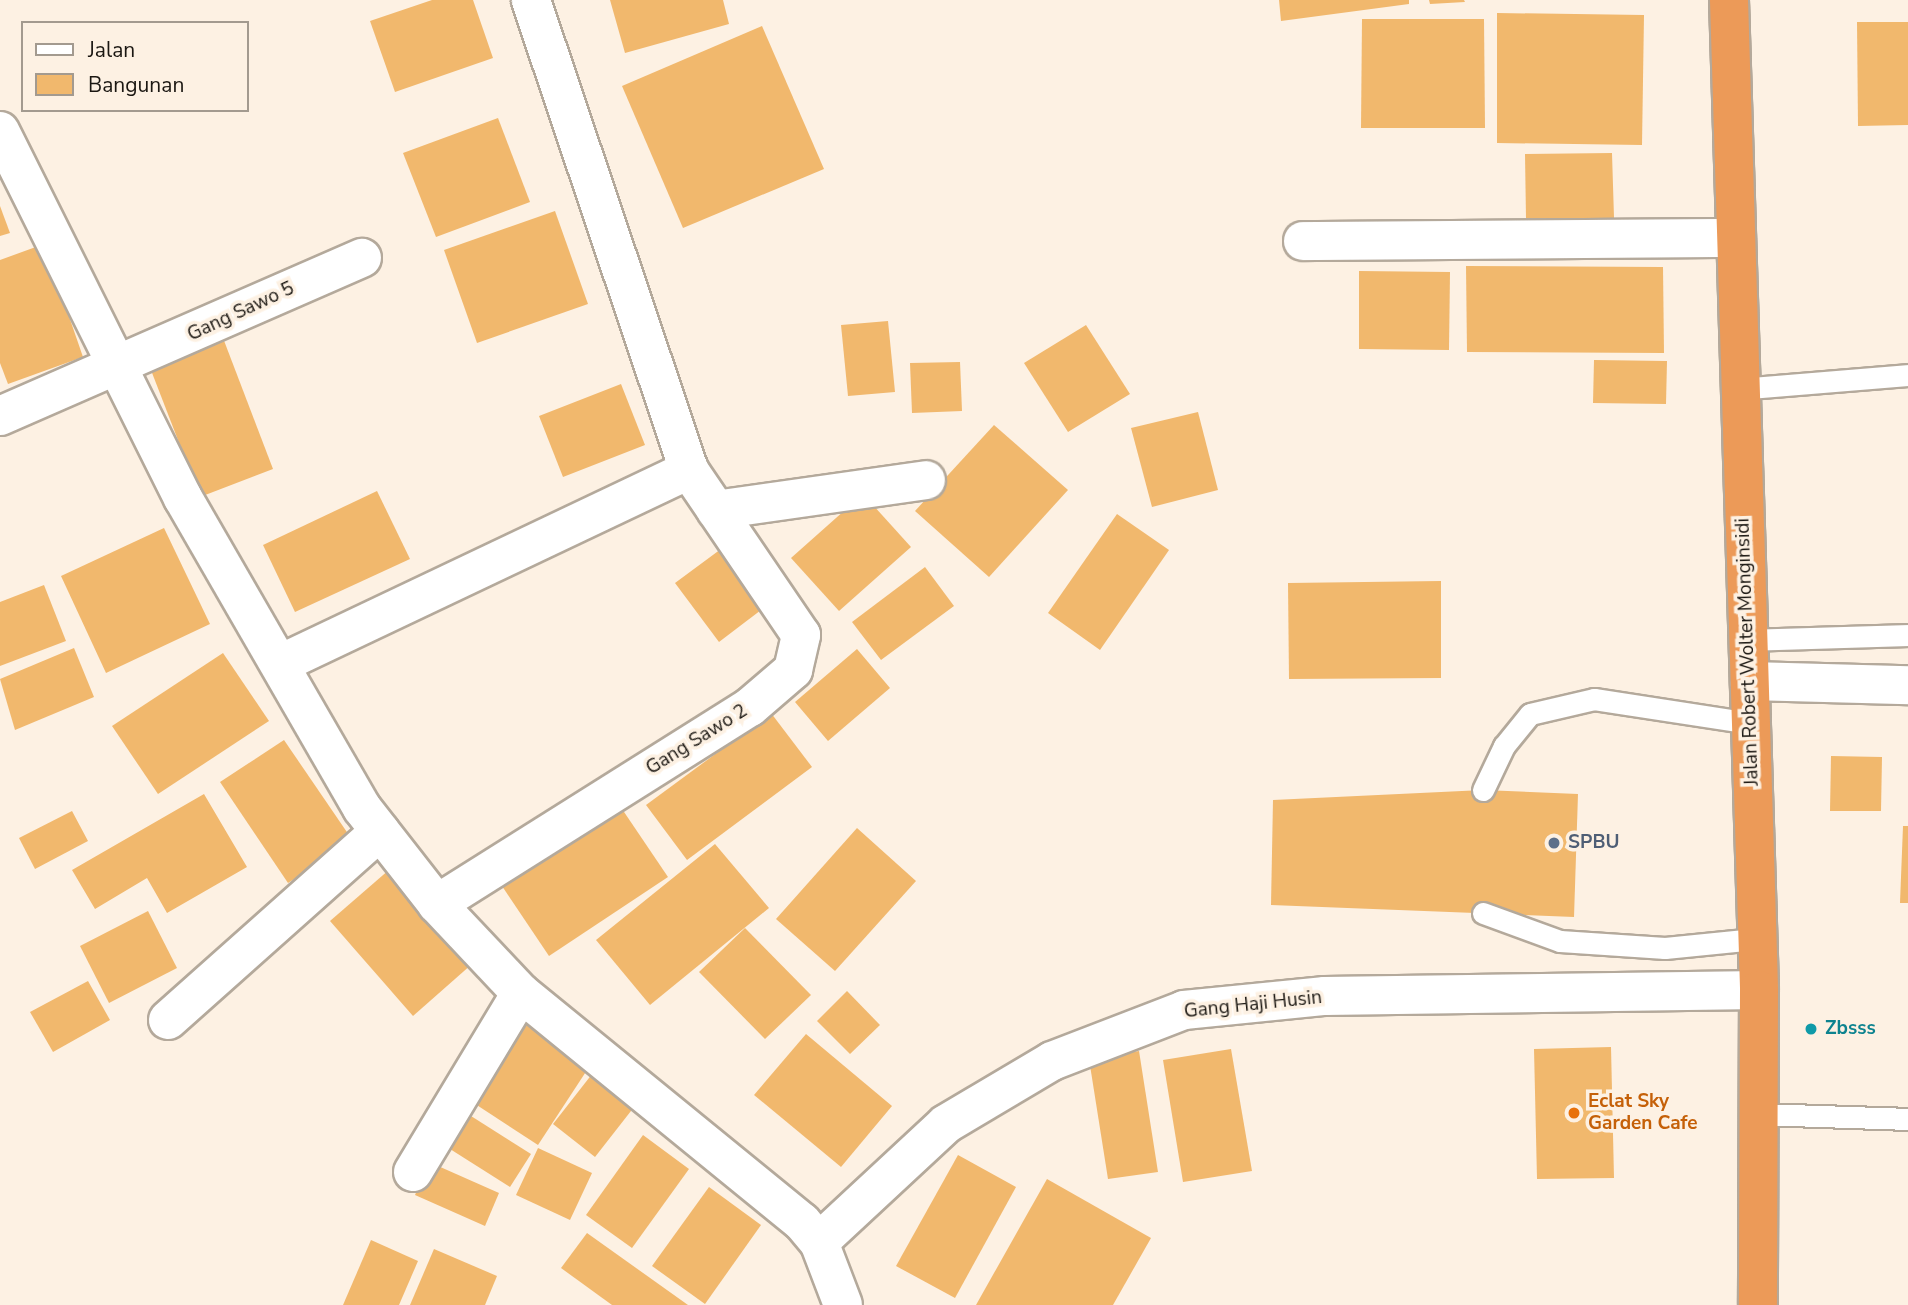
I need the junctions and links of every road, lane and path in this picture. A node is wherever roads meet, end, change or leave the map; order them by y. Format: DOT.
graph roads {
  1 [pos="531,0"];
  2 [pos="1729,0"];
  3 [pos="0,131"];
  4 [pos="1733,238"];
  5 [pos="1303,241"];
  6 [pos="362,258"];
  7 [pos="121,365"];
  8 [pos="1908,375"];
  9 [pos="1738,389"];
  10 [pos="0,416"];
  11 [pos="690,470"];
  12 [pos="926,480"];
  13 [pos="716,510"];
  14 [pos="1908,635"];
  15 [pos="1747,640"];
  16 [pos="280,664"];
  17 [pos="1749,681"];
  18 [pos="1908,685"];
  19 [pos="1751,723"];
  20 [pos="1483,790"];
  21 [pos="380,831"];
  22 [pos="437,904"];
  23 [pos="1482,914"];
  24 [pos="1755,939"];
  25 [pos="1759,990"];
  26 [pos="522,993"];
  27 [pos="167,1020"];
  28 [pos="1759,1114"];
  29 [pos="1908,1119"];
  30 [pos="413,1172"];
  31 [pos="819,1242"];
  32 [pos="843,1305"];
  33 [pos="1758,1305"];
  1 -- 11 [label="street, Gang Sawo 2"];
  2 -- 4 [label="highway, Jalan Robert Wolter Monginsidi"];
  3 -- 7 [label="street"];
  4 -- 5 [label="street"];
  4 -- 9 [label="highway, Jalan Robert Wolter Monginsidi"];
  6 -- 7 [label="street, Gang Sawo 5"];
  7 -- 10 [label="street, Gang Sawo 5"];
  7 -- 16 [label="street"];
  8 -- 9 [label="lane"];
  9 -- 15 [label="highway, Jalan Robert Wolter Monginsidi"];
  11 -- 13 [label="street, Gang Sawo 2"];
  11 -- 16 [label="street"];
  12 -- 13 [label="street"];
  13 -- 22 [label="street, Gang Sawo 2"];
  14 -- 15 [label="lane"];
  15 -- 17 [label="highway, Jalan Robert Wolter Monginsidi"];
  16 -- 21 [label="street"];
  17 -- 18 [label="street"];
  17 -- 19 [label="highway, Jalan Robert Wolter Monginsidi"];
  19 -- 20 [label="lane"];
  19 -- 24 [label="highway, Jalan Robert Wolter Monginsidi"];
  21 -- 22 [label="street"];
  21 -- 27 [label="street"];
  22 -- 26 [label="street"];
  23 -- 24 [label="lane"];
  24 -- 25 [label="highway, Jalan Robert Wolter Monginsidi"];
  25 -- 28 [label="highway, Jalan Robert Wolter Monginsidi"];
  25 -- 31 [label="street, Gang Haji Husin"];
  26 -- 30 [label="street"];
  26 -- 31 [label="street"];
  28 -- 29 [label="lane"];
  28 -- 33 [label="highway, Jalan Robert Wolter Monginsidi"];
  31 -- 32 [label="street"];
}
